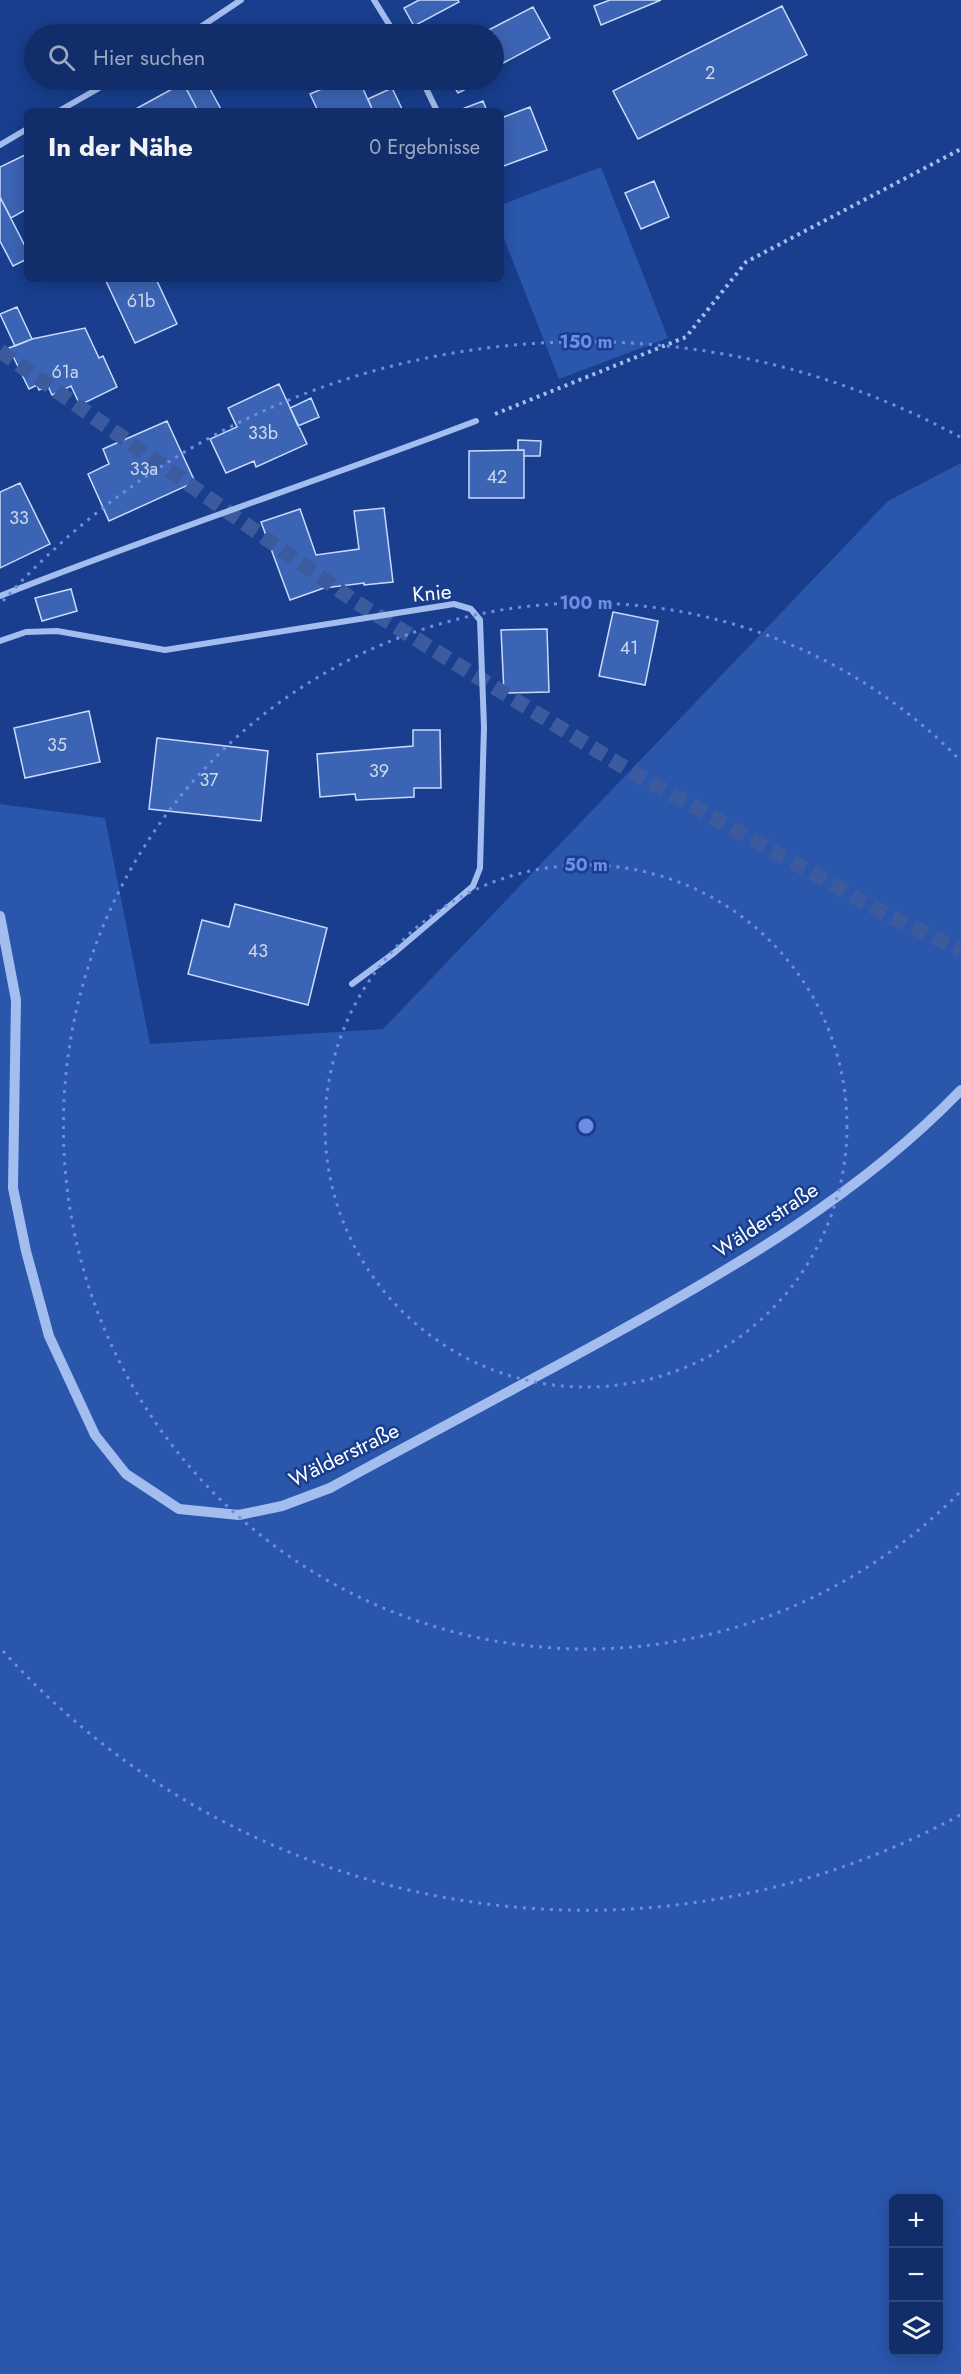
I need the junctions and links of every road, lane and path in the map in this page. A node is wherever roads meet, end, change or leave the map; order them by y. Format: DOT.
graph roads {
  1 [pos="241,0"];
  2 [pos="374,0"];
  3 [pos="205,24"];
  4 [pos="389,24"];
  5 [pos="96,90"];
  6 [pos="427,90"];
  7 [pos="64,108"];
  8 [pos="436,108"];
  9 [pos="24,131"];
  10 [pos="0,145"];
  11 [pos="961,150"];
  12 [pos="476,422"];
  13 [pos="0,596"];
  14 [pos="0,641"];
  15 [pos="0,916"];
  16 [pos="352,984"];
  17 [pos="961,1090"];
  1 -- 3 [label="street"];
  2 -- 4 [label="street"];
  5 -- 7 [label="street"];
  6 -- 8 [label="street"];
  9 -- 10 [label="street"];
  11 -- 12 [label="path"];
  12 -- 13 [label="street"];
  14 -- 16 [label="street, Knie"];
  15 -- 17 [label="street, Wälderstraße"];
}
